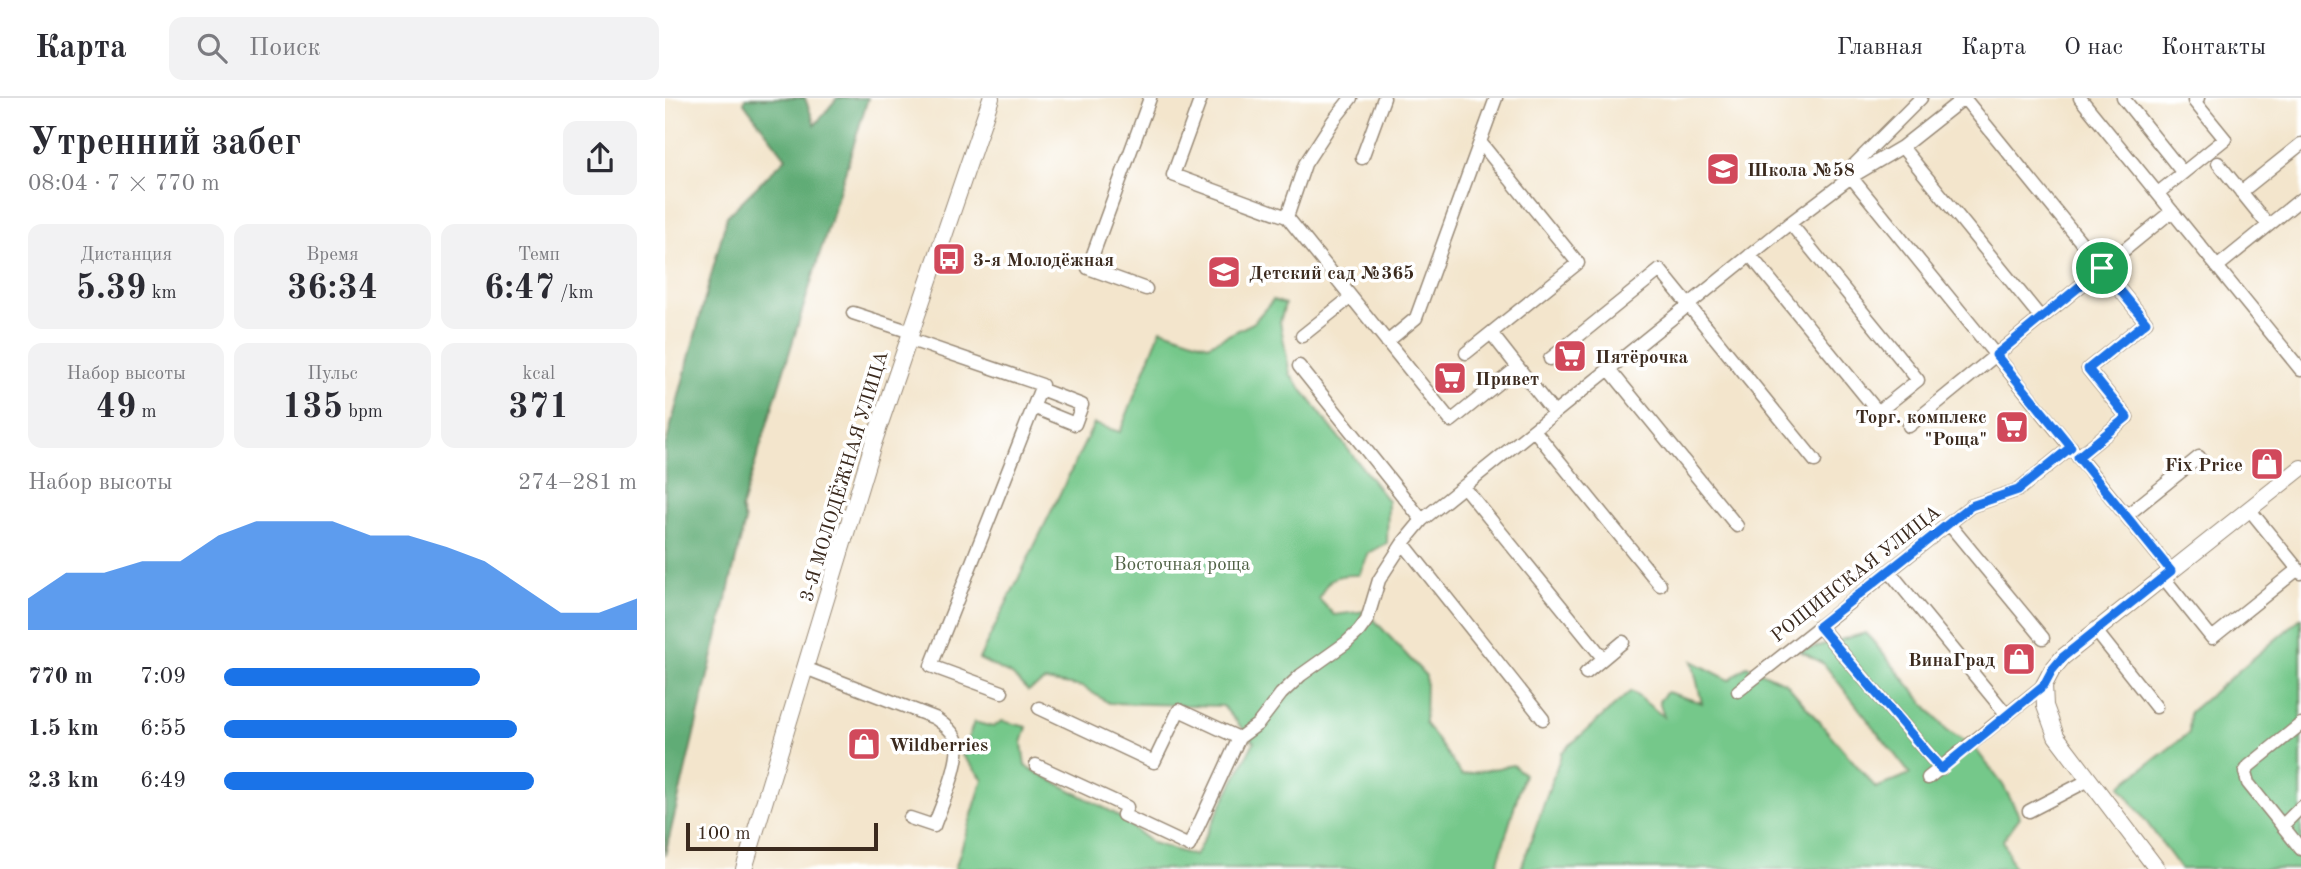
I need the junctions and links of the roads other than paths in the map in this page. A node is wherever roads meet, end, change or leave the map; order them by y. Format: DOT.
graph roads {
  1 [pos="991,98"];
  2 [pos="1150,98"];
  3 [pos="1201,98"];
  4 [pos="1351,98"];
  5 [pos="1384,98"];
  6 [pos="1496,98"];
  7 [pos="1921,98"];
  8 [pos="1964,98"];
  9 [pos="2080,98"];
  10 [pos="2123,98"];
  11 [pos="2195,99"];
  12 [pos="1480,142"];
  13 [pos="2301,144"];
  14 [pos="1902,147"];
  15 [pos="1362,158"];
  16 [pos="2218,163"];
  17 [pos="2183,173"];
  18 [pos="1849,174"];
  19 [pos="2241,192"];
  20 [pos="2158,193"];
  21 [pos="2301,199"];
  22 [pos="2172,211"];
  23 [pos="1287,217"];
  24 [pos="1790,223"];
  25 [pos="2268,225"];
  26 [pos="1750,255"];
  27 [pos="2217,267"];
  28 [pos="2102,268"];
  29 [pos="1146,289"];
  30 [pos="1351,297"];
  31 [pos="1688,305"];
  32 [pos="853,313"];
  33 [pos="2041,318"];
  34 [pos="1491,333"];
  35 [pos="909,335"];
  36 [pos="1302,336"];
  37 [pos="1387,342"];
  38 [pos="1466,353"];
  39 [pos="1996,355"];
  40 [pos="1550,359"];
  41 [pos="1299,366"];
  42 [pos="1518,367"];
  43 [pos="1609,369"];
  44 [pos="2301,370"];
  45 [pos="1040,389"];
  46 [pos="1033,407"];
  47 [pos="1555,413"];
  48 [pos="1909,426"];
  49 [pos="1534,430"];
  50 [pos="2074,452"];
  51 [pos="2199,457"];
  52 [pos="1815,461"];
  53 [pos="2299,475"];
  54 [pos="1464,487"];
  55 [pos="2249,509"];
  56 [pos="2126,516"];
  57 [pos="1422,520"];
  58 [pos="1949,524"];
  59 [pos="1737,526"];
  60 [pos="1403,543"];
  61 [pos="1889,571"];
  62 [pos="2299,571"];
  63 [pos="2167,574"];
  64 [pos="1660,584"];
  65 [pos="1819,626"];
  66 [pos="2096,631"];
  67 [pos="2043,638"];
  68 [pos="1623,642"];
  69 [pos="1603,658"];
  70 [pos="805,667"];
  71 [pos="1586,673"];
  72 [pos="2044,685"];
  73 [pos="1738,691"];
  74 [pos="1002,692"];
  75 [pos="2157,707"];
  76 [pos="1039,708"];
  77 [pos="2007,715"];
  78 [pos="1543,719"];
  79 [pos="2301,724"];
  80 [pos="1239,738"];
  81 [pos="1036,765"];
  82 [pos="1941,769"];
  83 [pos="1928,778"];
  84 [pos="2089,780"];
  85 [pos="2301,807"];
  86 [pos="2029,811"];
  87 [pos="909,818"];
  88 [pos="2282,825"];
  89 [pos="2301,849"];
  90 [pos="744,869"];
  91 [pos="2157,869"];
  1 -- 35 [label="main road, 3-Я МОЛОДЁЖНАЯ УЛИЦА"];
  2 -- 29 [label="street"];
  3 -- 23 [label="street"];
  4 -- 23 [label="street"];
  5 -- 15 [label="street"];
  6 -- 12 [label="street"];
  7 -- 18 [label="street"];
  8 -- 14 [label="street"];
  8 -- 28 [label="street"];
  9 -- 20 [label="street"];
  10 -- 17 [label="street"];
  11 -- 17 [label="street"];
  12 -- 34 [label="street"];
  12 -- 37 [label="street"];
  13 -- 19 [label="street"];
  14 -- 18 [label="street"];
  14 -- 33 [label="street"];
  16 -- 19 [label="street"];
  17 -- 20 [label="street"];
  18 -- 24 [label="street"];
  18 -- 39 [label="street"];
  19 -- 25 [label="street"];
  20 -- 22 [label="street"];
  21 -- 25 [label="street"];
  22 -- 27 [label="street"];
  22 -- 28 [label="street"];
  23 -- 30 [label="street"];
  24 -- 26 [label="street"];
  24 -- 26 [label="street"];
  25 -- 27 [label="street"];
  26 -- 31 [label="street"];
  27 -- 44 [label="street"];
  28 -- 33 [label="street"];
  28 -- 50 [label="street, РОЩИНСКАЯ УЛИЦА"];
  30 -- 36 [label="street"];
  30 -- 37 [label="street"];
  31 -- 40 [label="street"];
  31 -- 43 [label="street"];
  31 -- 52 [label="street"];
  32 -- 35 [label="street"];
  33 -- 39 [label="street"];
  34 -- 38 [label="street"];
  34 -- 42 [label="street"];
  35 -- 45 [label="street"];
  35 -- 70 [label="main road, 3-Я МОЛОДЁЖНАЯ УЛИЦА"];
  37 -- 42 [label="street"];
  39 -- 48 [label="street"];
  39 -- 50 [label="street"];
  41 -- 57 [label="street"];
  42 -- 47 [label="street"];
  43 -- 47 [label="street"];
  43 -- 59 [label="street"];
  45 -- 46 [label="street"];
  45 -- 46 [label="street"];
  46 -- 74 [label="street"];
  47 -- 49 [label="street"];
  49 -- 54 [label="street"];
  49 -- 64 [label="street"];
  50 -- 56 [label="street"];
  50 -- 58 [label="street, РОЩИНСКАЯ УЛИЦА"];
  51 -- 56 [label="street"];
  53 -- 55 [label="main road"];
  54 -- 57 [label="street"];
  54 -- 69 [label="street"];
  55 -- 62 [label="street"];
  55 -- 63 [label="main road"];
  56 -- 63 [label="street"];
  57 -- 60 [label="street"];
  58 -- 61 [label="street, РОЩИНСКАЯ УЛИЦА"];
  58 -- 67 [label="street"];
  60 -- 78 [label="street"];
  60 -- 80 [label="street"];
  61 -- 65 [label="street, РОЩИНСКАЯ УЛИЦА"];
  61 -- 77 [label="street"];
  62 -- 63 [label="street"];
  63 -- 66 [label="main road"];
  65 -- 73 [label="street, РОЩИНСКАЯ УЛИЦА"];
  65 -- 82 [label="street"];
  66 -- 72 [label="main road"];
  66 -- 75 [label="street"];
  68 -- 69 [label="street"];
  69 -- 71 [label="street"];
  70 -- 87 [label="street"];
  70 -- 90 [label="main road, 3-Я МОЛОДЁЖНАЯ УЛИЦА"];
  72 -- 77 [label="street"];
  72 -- 84 [label="main road"];
  76 -- 80 [label="street"];
  77 -- 82 [label="street"];
  79 -- 88 [label="street"];
  80 -- 81 [label="street"];
  82 -- 83 [label="street"];
  84 -- 86 [label="street"];
  84 -- 91 [label="main road"];
  85 -- 88 [label="street"];
  88 -- 89 [label="street"];
}
